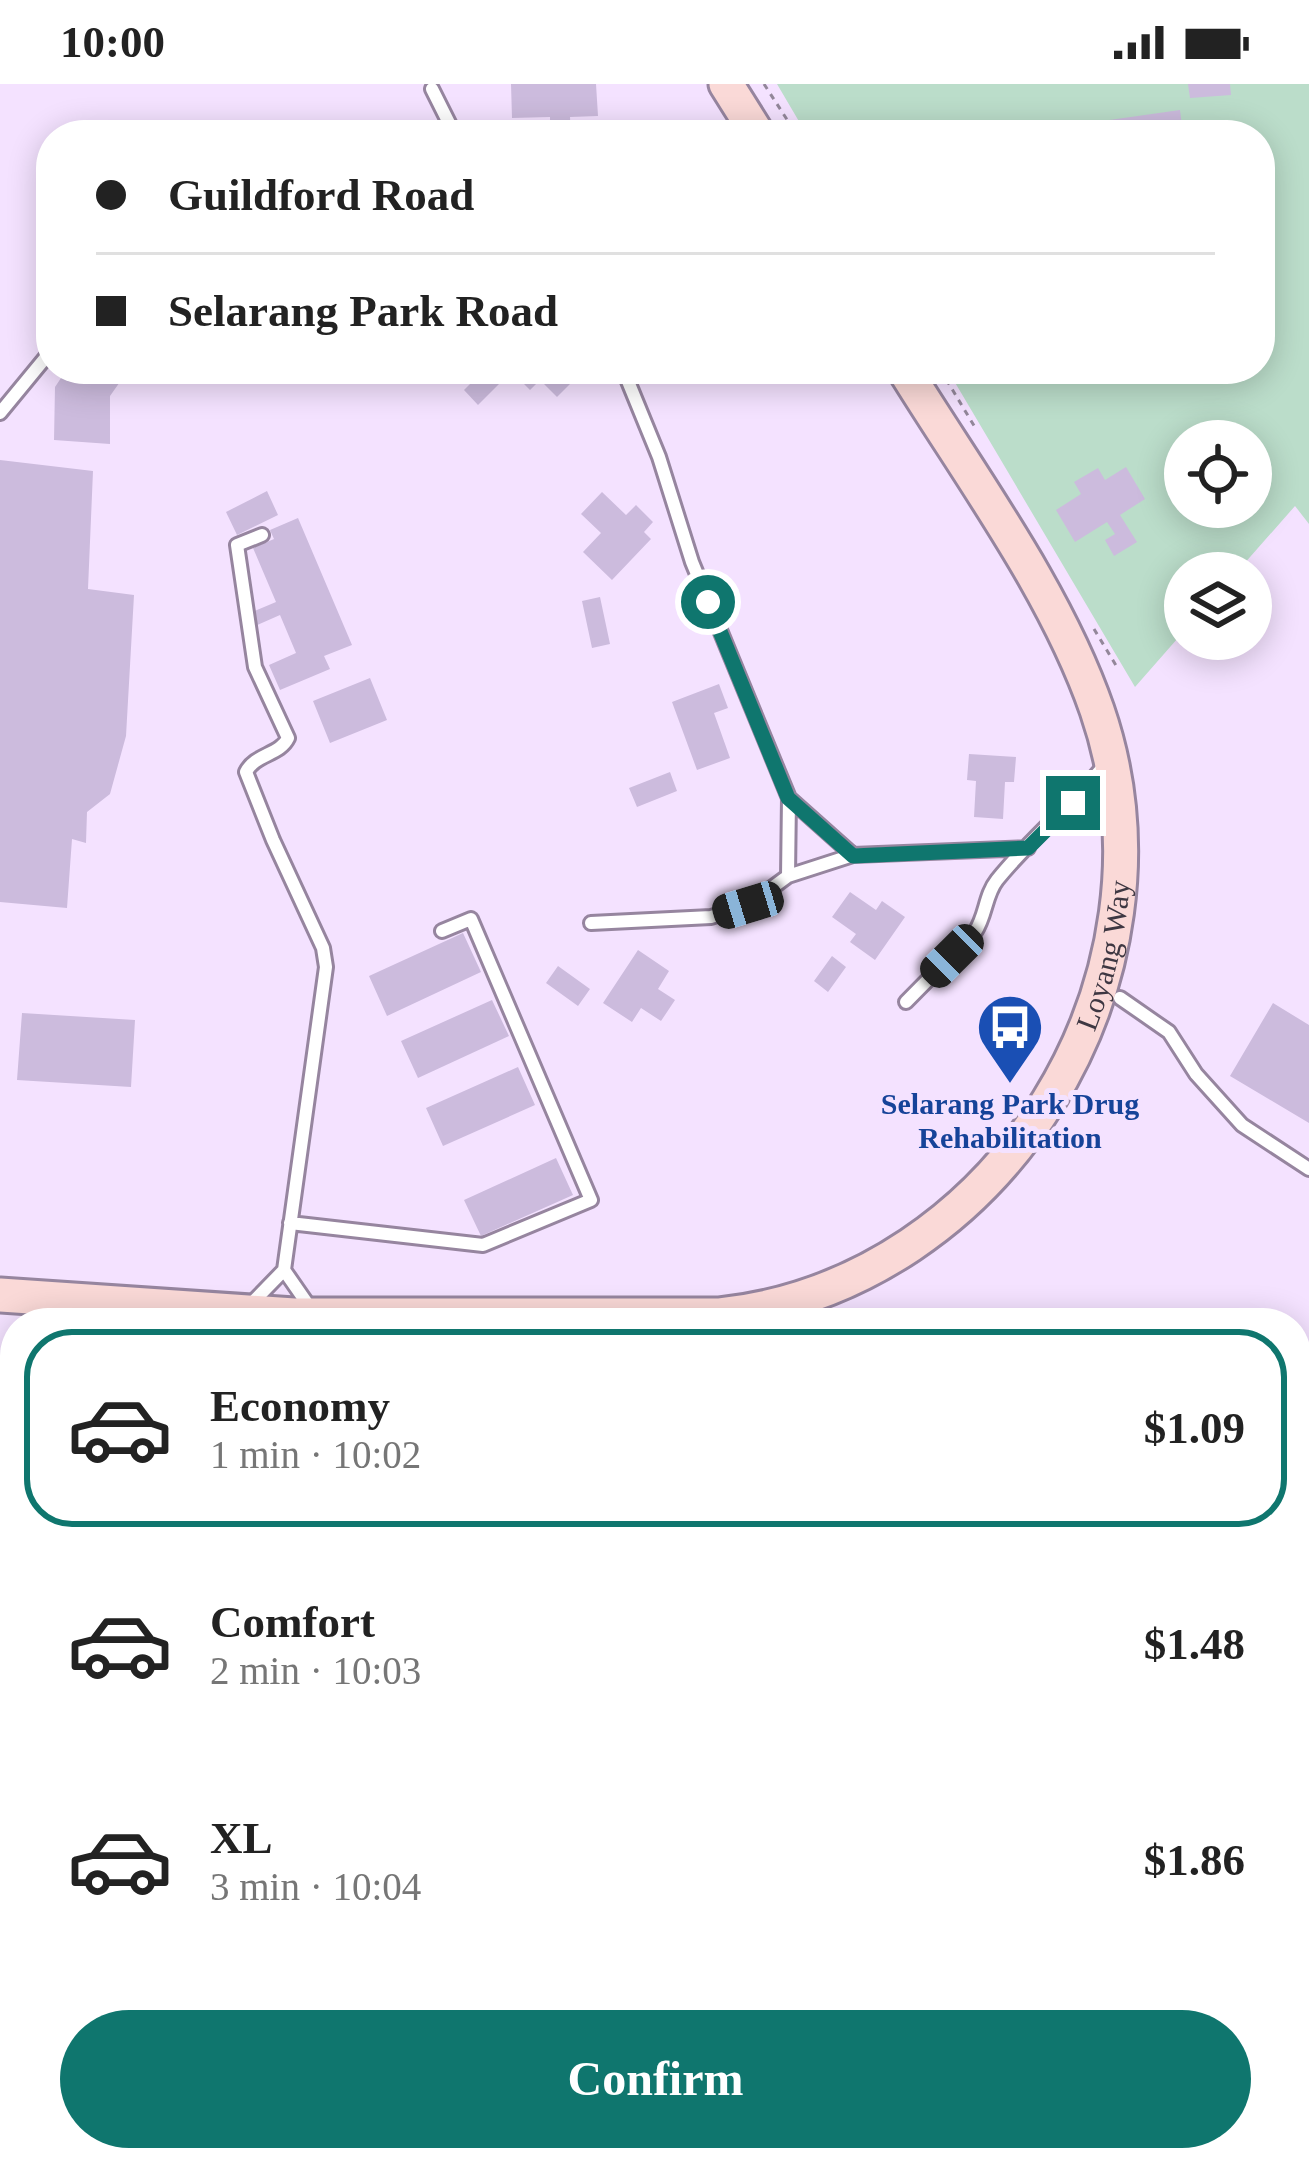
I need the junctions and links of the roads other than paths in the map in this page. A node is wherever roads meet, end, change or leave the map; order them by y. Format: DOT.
graph roads {
  1 [pos="726,84"];
  2 [pos="749,84"];
  3 [pos="432,89"];
  4 [pos="448,120"];
  5 [pos="749,120"];
  6 [pos="772,120"];
  7 [pos="36,369"];
  8 [pos="629,384"];
  9 [pos="913,384"];
  10 [pos="934,384"];
  11 [pos="0,413"];
  12 [pos="262,535"];
  13 [pos="1110,758"];
  14 [pos="788,798"];
  15 [pos="1028,848"];
  16 [pos="853,856"];
  17 [pos="788,876"];
  18 [pos="591,923"];
  19 [pos="442,931"];
  20 [pos="1120,998"];
  21 [pos="906,1002"];
  22 [pos="1309,1169"];
  23 [pos="290,1223"];
  24 [pos="284,1270"];
  25 [pos="0,1295"];
  26 [pos="187,1308"];
  27 [pos="248,1308"];
  28 [pos="297,1308"];
  29 [pos="767,1308"];
  30 [pos="831,1308"];
  1 -- 5 [label="street"];
  2 -- 6 [label="street"];
  3 -- 4 [label="lane"];
  7 -- 11 [label="lane"];
  8 -- 14 [label="lane"];
  9 -- 13 [label="street, Loyang Way"];
  10 -- 20 [label="street, Loyang Way"];
  12 -- 23 [label="lane"];
  13 -- 15 [label="lane"];
  13 -- 29 [label="street, Loyang Way"];
  14 -- 16 [label="lane"];
  14 -- 17 [label="lane"];
  15 -- 16 [label="lane"];
  15 -- 21 [label="lane"];
  16 -- 17 [label="lane"];
  17 -- 18 [label="lane"];
  19 -- 23 [label="lane"];
  20 -- 22 [label="lane"];
  20 -- 30 [label="street, Loyang Way"];
  23 -- 24 [label="lane"];
  24 -- 27 [label="lane"];
  24 -- 28 [label="lane"];
  25 -- 26 [label="street, Loyang Way"];
}
